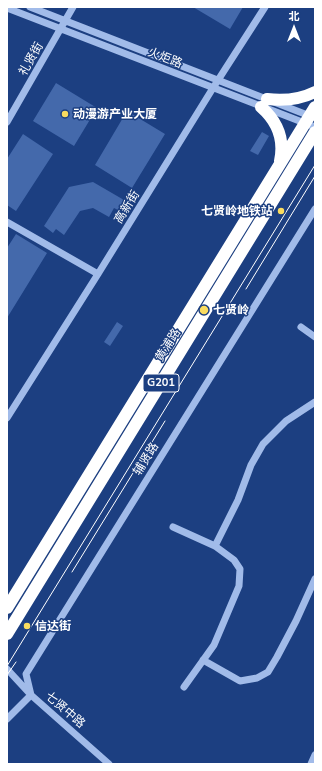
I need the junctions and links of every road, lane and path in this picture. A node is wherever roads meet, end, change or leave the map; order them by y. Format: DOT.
graph roads {
  1 [pos="30,7"];
  2 [pos="73,7"];
  3 [pos="265,7"];
  4 [pos="7,8"];
  5 [pos="65,21"];
  6 [pos="61,29"];
  7 [pos="217,80"];
  8 [pos="212,88"];
  9 [pos="315,92"];
  10 [pos="264,103"];
  11 [pos="312,120"];
  12 [pos="7,122"];
  13 [pos="315,132"];
  14 [pos="280,165"];
  15 [pos="315,209"];
  16 [pos="7,222"];
  17 [pos="98,274"];
  18 [pos="301,327"];
  19 [pos="315,337"];
  20 [pos="315,402"];
  21 [pos="7,418"];
  22 [pos="173,528"];
  23 [pos="215,546"];
  24 [pos="315,579"];
  25 [pos="7,608"];
  26 [pos="7,634"];
  27 [pos="203,660"];
  28 [pos="7,670"];
  29 [pos="184,687"];
  30 [pos="31,695"];
  31 [pos="7,719"];
  32 [pos="315,755"];
  33 [pos="109,764"];
  34 [pos="311,764"];
  1 -- 5 [label="street, 火炬路"];
  2 -- 5 [label="street, 礼贤街"];
  3 -- 7 [label="street, 高新街"];
  4 -- 6 [label="street, 火炬路"];
  5 -- 6 [label="street, 礼贤街"];
  5 -- 7 [label="street, 火炬路"];
  6 -- 8 [label="street, 火炬路"];
  6 -- 12 [label="street, 礼贤街"];
  7 -- 8 [label="street, 高新街"];
  7 -- 10 [label="street, 火炬路"];
  8 -- 10 [label="street, 火炬路"];
  8 -- 17 [label="street, 高新街"];
  9 -- 10 [label="highway"];
  10 -- 11 [label="street, 火炬路"];
  10 -- 14 [label="highway"];
  11 -- 14 [label="highway, 黄浦路 / G201"];
  13 -- 26 [label="highway, 黄浦路 / G201"];
  14 -- 25 [label="highway, 黄浦路 / G201"];
  15 -- 30 [label="street, 辅贤路"];
  16 -- 17 [label="street"];
  17 -- 21 [label="street, 高新街"];
  18 -- 19 [label="street"];
  20 -- 23 [label="street"];
  22 -- 23 [label="street"];
  23 -- 27 [label="street"];
  24 -- 27 [label="street"];
  27 -- 29 [label="street"];
  28 -- 30 [label="street, 七贤中路"];
  30 -- 31 [label="street"];
  30 -- 33 [label="street, 七贤中路"];
  32 -- 34 [label="street"];
}
